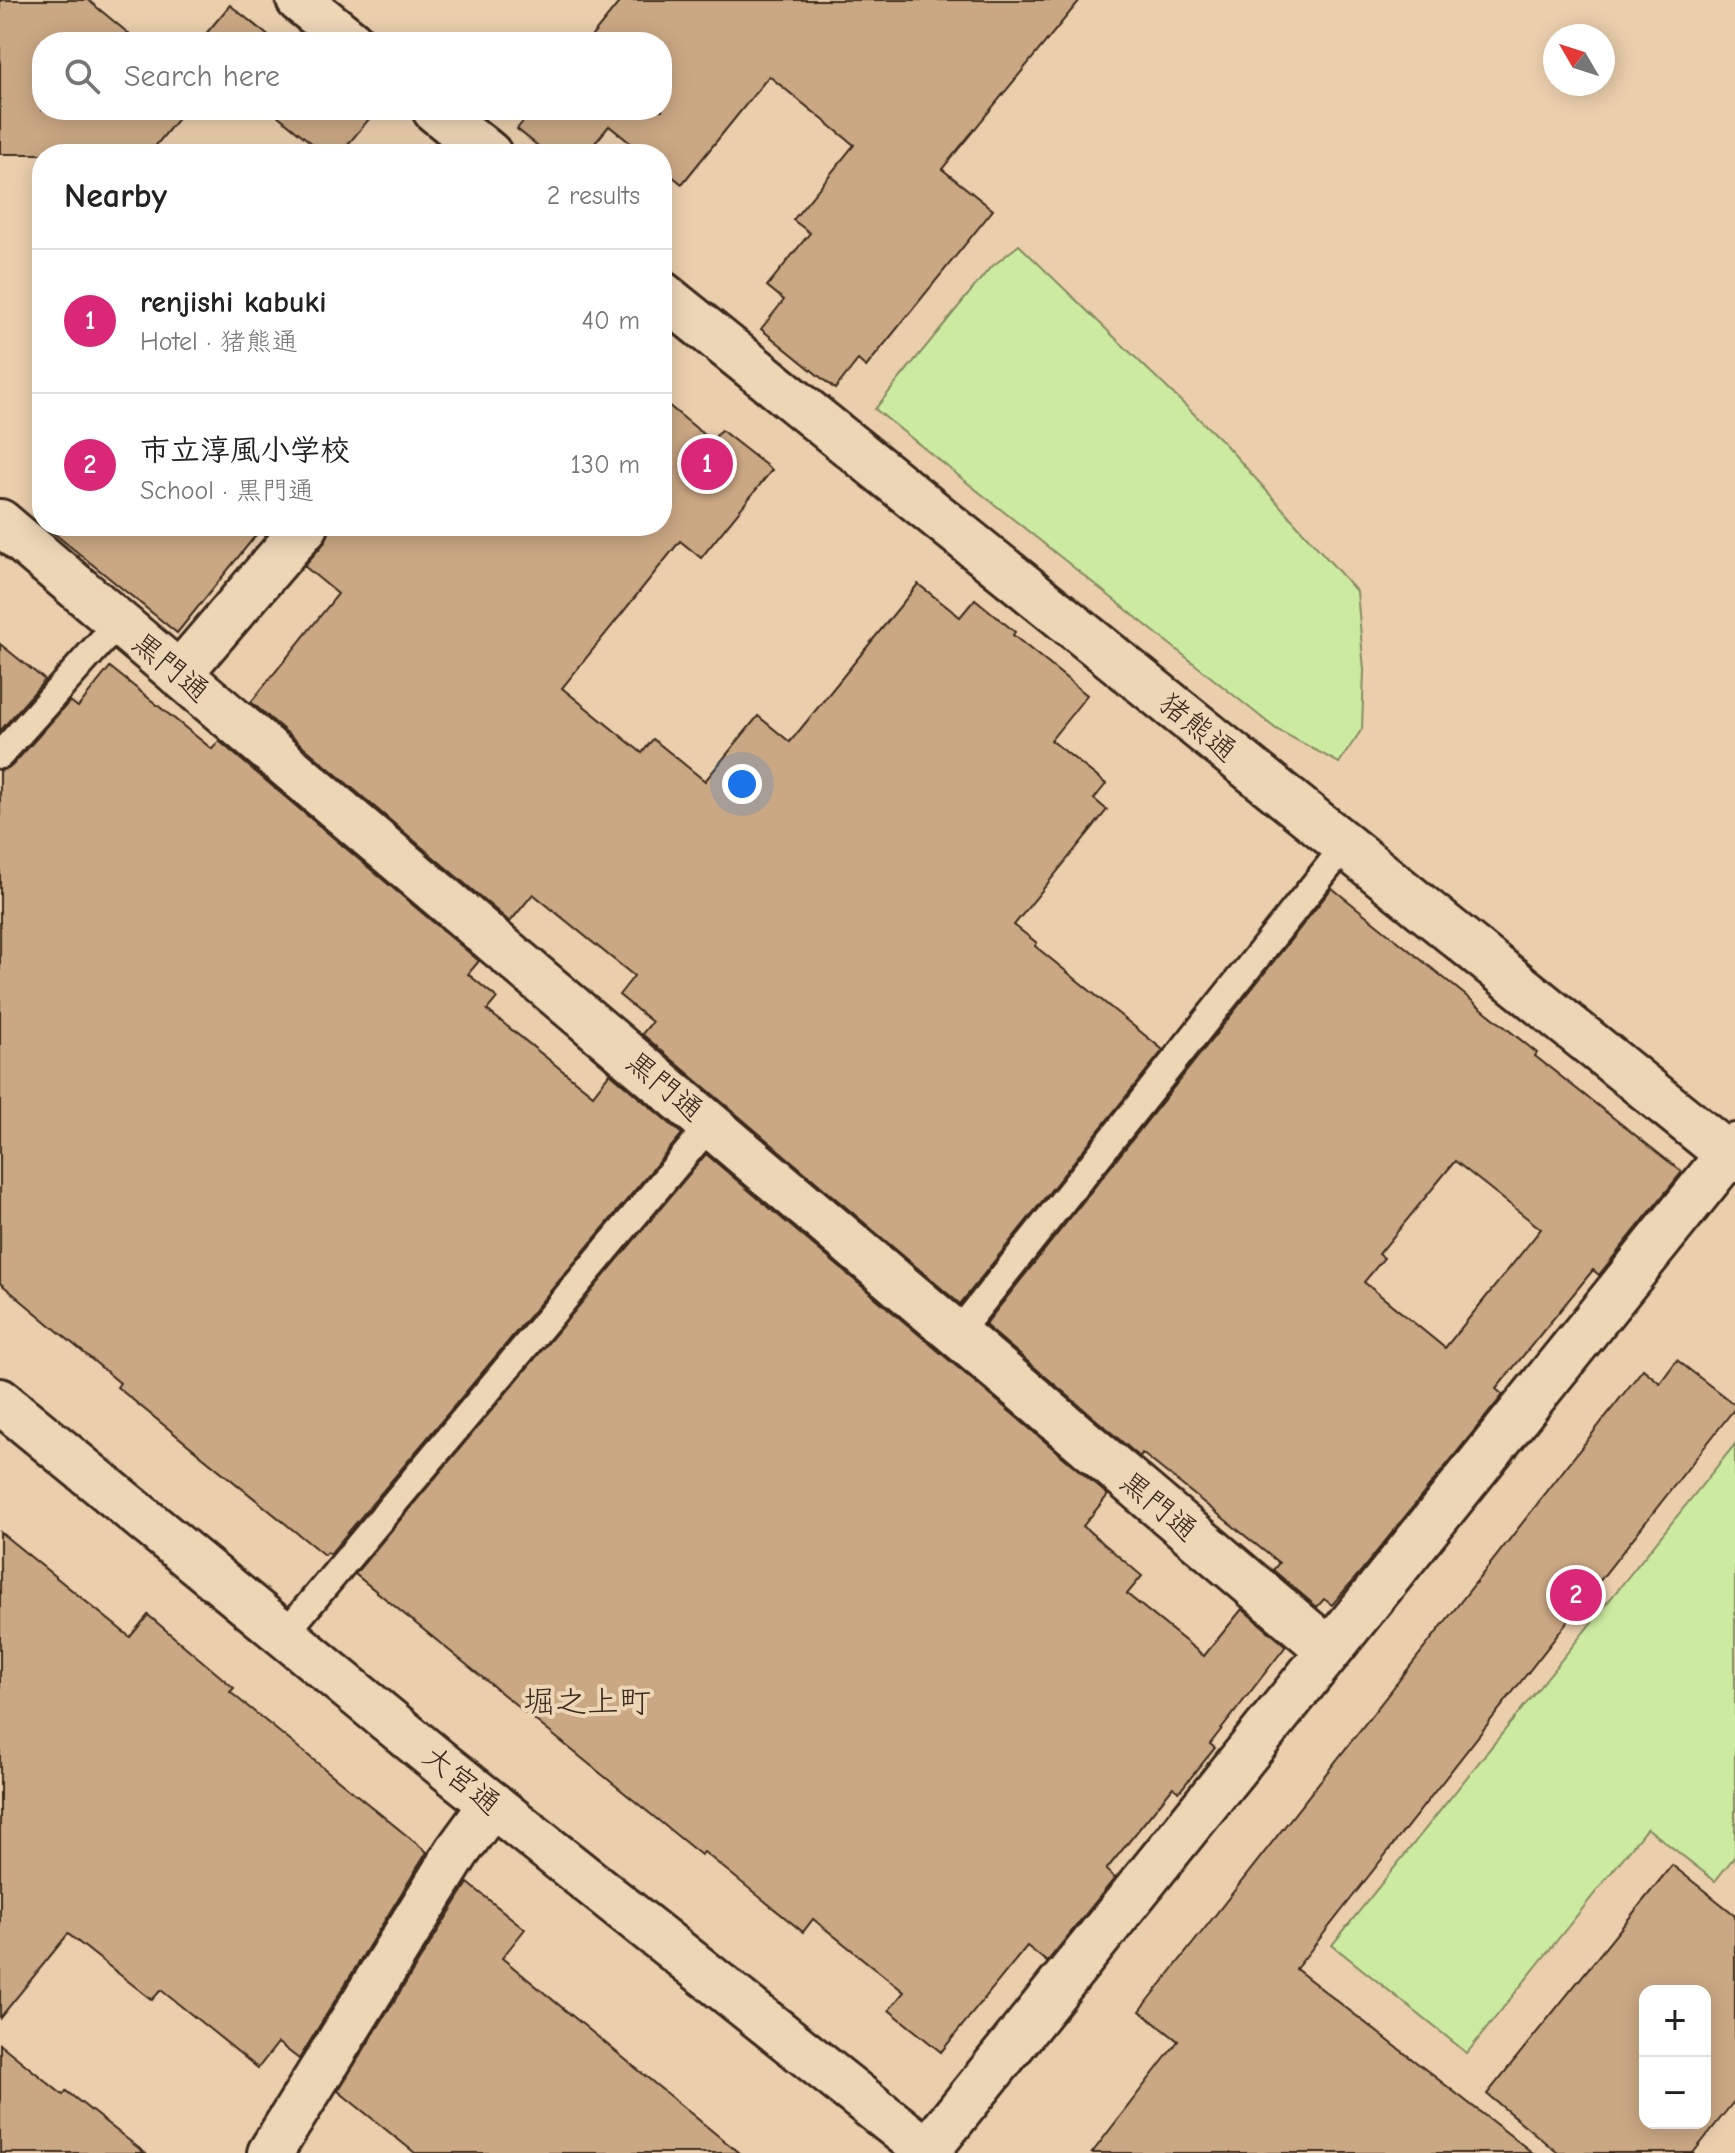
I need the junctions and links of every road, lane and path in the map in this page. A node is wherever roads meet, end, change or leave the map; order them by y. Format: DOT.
graph roads {
  1 [pos="299,0"];
  2 [pos="339,32"];
  3 [pos="447,120"];
  4 [pos="477,144"];
  5 [pos="672,302"];
  6 [pos="0,522"];
  7 [pos="297,536"];
  8 [pos="118,623"];
  9 [pos="179,674"];
  10 [pos="0,755"];
  11 [pos="1345,846"];
  12 [pos="710,1125"];
  13 [pos="1733,1154"];
  14 [pos="957,1334"];
  15 [pos="0,1401"];
  16 [pos="283,1636"];
  17 [pos="1329,1650"];
  18 [pos="492,1804"];
  19 [pos="928,2152"];
  20 [pos="270,2153"];
  1 -- 2 [label="street"];
  3 -- 4 [label="street"];
  5 -- 11 [label="street, 猪熊通"];
  6 -- 8 [label="street, 黒門通"];
  7 -- 9 [label="street"];
  8 -- 9 [label="street, 黒門通"];
  8 -- 10 [label="lane"];
  9 -- 12 [label="street, 黒門通"];
  11 -- 13 [label="street, 猪熊通"];
  11 -- 14 [label="lane"];
  12 -- 14 [label="street, 黒門通"];
  12 -- 16 [label="lane"];
  13 -- 17 [label="street"];
  14 -- 17 [label="street, 黒門通"];
  15 -- 16 [label="street, 大宮通"];
  16 -- 18 [label="street, 大宮通"];
  17 -- 19 [label="street"];
  18 -- 19 [label="street, 大宮通"];
  18 -- 20 [label="street"];
}
